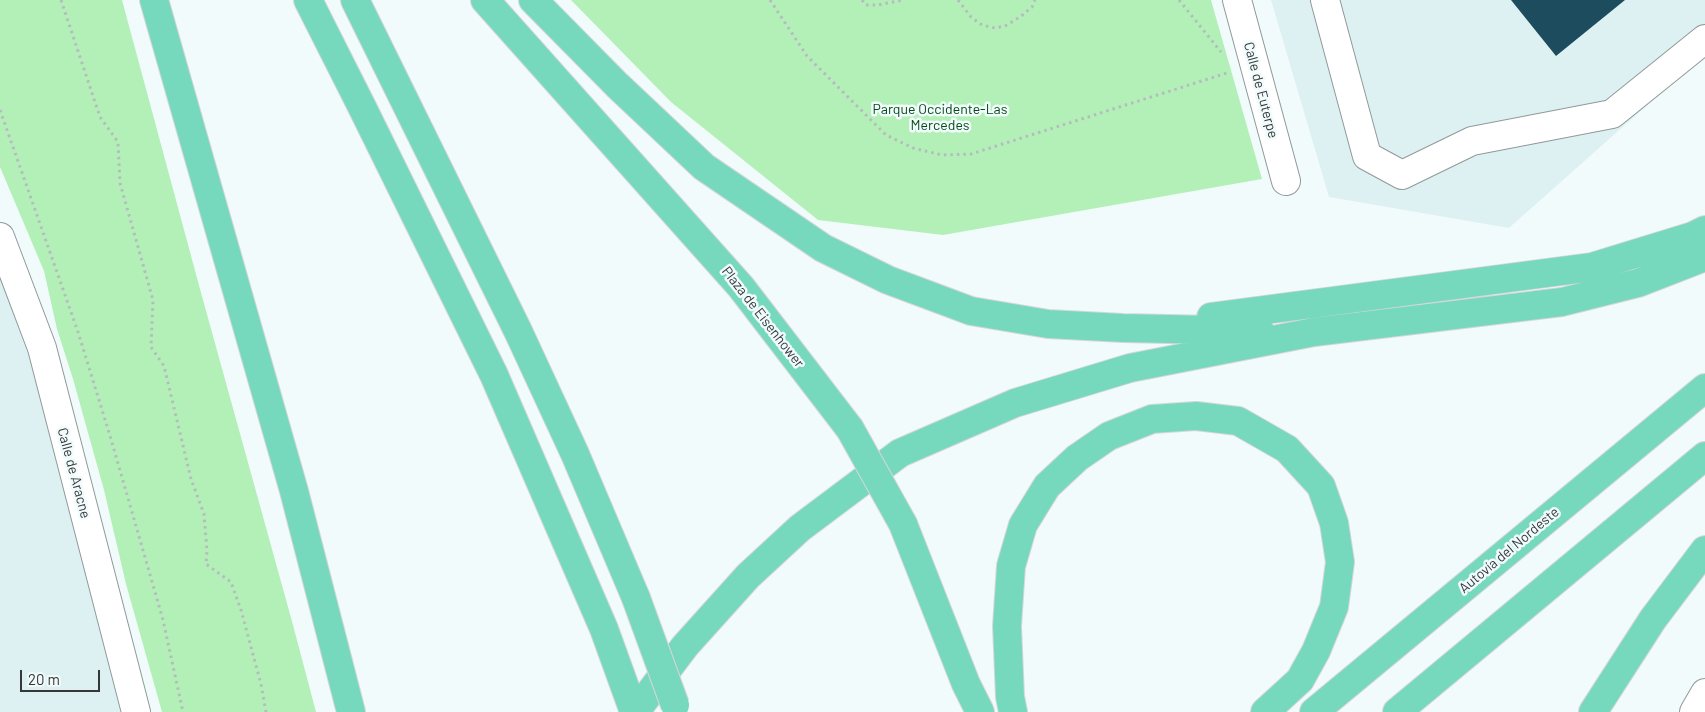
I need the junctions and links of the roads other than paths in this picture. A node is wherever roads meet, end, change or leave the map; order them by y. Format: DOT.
graph roads {
  1 [pos="154,0"];
  2 [pos="308,0"];
  3 [pos="355,0"];
  4 [pos="485,0"];
  5 [pos="532,0"];
  6 [pos="1237,0"];
  7 [pos="1324,0"];
  8 [pos="1705,39"];
  9 [pos="1286,181"];
  10 [pos="1705,230"];
  11 [pos="0,237"];
  12 [pos="1705,257"];
  13 [pos="1123,328"];
  14 [pos="1314,332"];
  15 [pos="1705,388"];
  16 [pos="1705,456"];
  17 [pos="1705,550"];
  18 [pos="966,684"];
  19 [pos="1705,693"];
  20 [pos="676,708"];
  21 [pos="136,712"];
  22 [pos="351,712"];
  23 [pos="636,712"];
  24 [pos="973,712"];
  25 [pos="980,712"];
  26 [pos="1013,712"];
  27 [pos="1265,712"];
  28 [pos="1314,712"];
  29 [pos="1397,712"];
  30 [pos="1593,712"];
  31 [pos="1694,712"];
  1 -- 22 [label="highway"];
  2 -- 23 [label="highway"];
  3 -- 20 [label="highway, bridge"];
  4 -- 18 [label="highway, Plaza de Eisenhower, bridge"];
  5 -- 13 [label="highway"];
  6 -- 9 [label="street, Calle de Euterpe"];
  7 -- 8 [label="street"];
  10 -- 13 [label="highway"];
  11 -- 21 [label="street, Calle de Aracne"];
  12 -- 14 [label="highway"];
  13 -- 14 [label="highway"];
  14 -- 23 [label="highway"];
  15 -- 28 [label="highway, Autovía del Nordeste"];
  16 -- 29 [label="highway"];
  17 -- 30 [label="highway"];
  18 -- 24 [label="highway, Plaza de Eisenhower"];
  18 -- 25 [label="highway, Plaza de Eisenhower"];
  19 -- 31 [label="street"];
  26 -- 27 [label="highway"];
}
